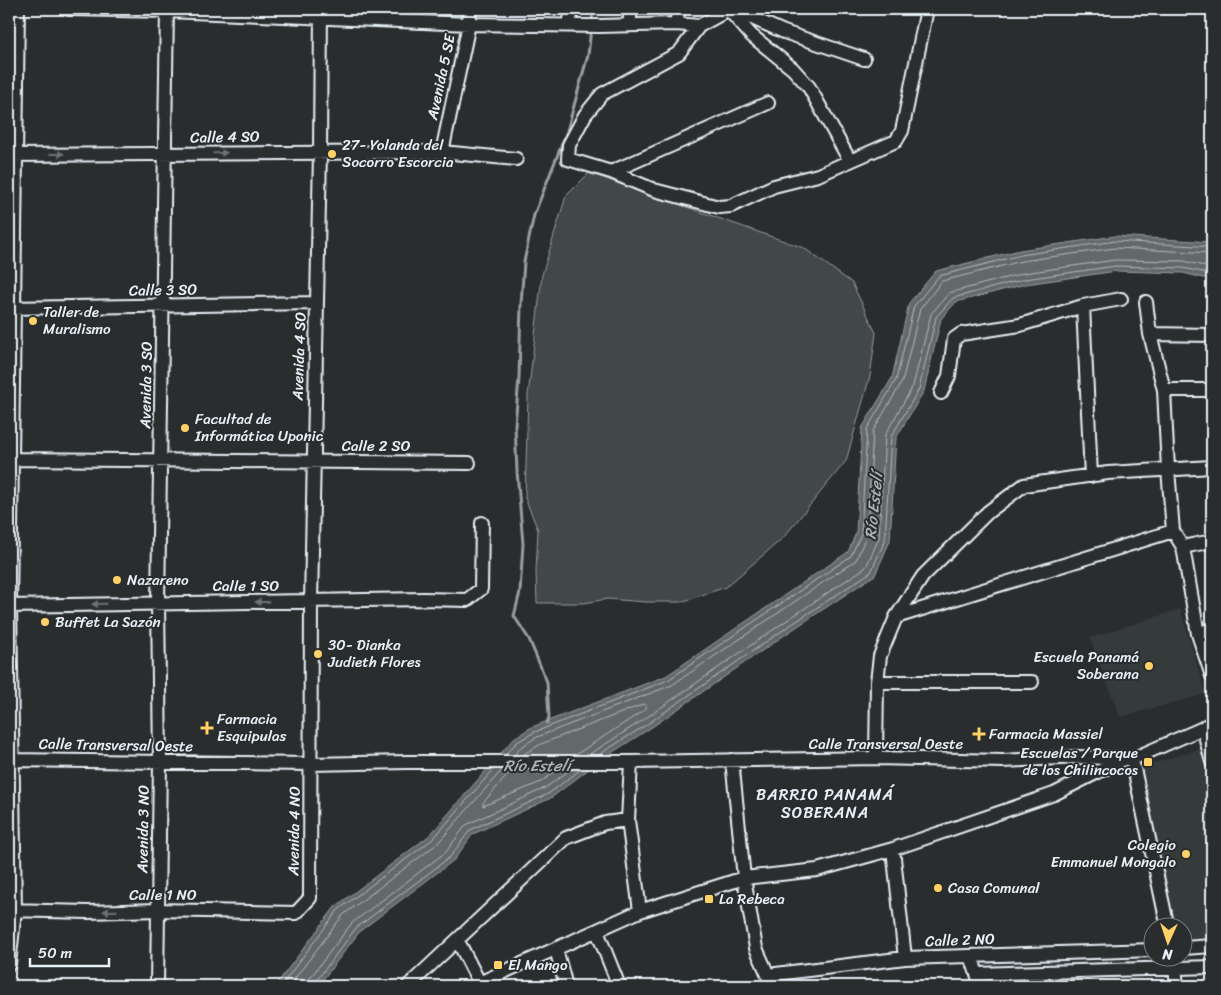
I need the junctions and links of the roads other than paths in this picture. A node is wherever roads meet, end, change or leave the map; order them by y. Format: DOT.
graph roads {
  1 [pos="18,9"];
  2 [pos="68,9"];
  3 [pos="470,9"];
  4 [pos="572,9"];
  5 [pos="631,9"];
  6 [pos="679,9"];
  7 [pos="928,9"];
  8 [pos="167,10"];
  9 [pos="728,10"];
  10 [pos="321,13"];
  11 [pos="469,24"];
  12 [pos="676,24"];
  13 [pos="569,25"];
  14 [pos="629,25"];
  15 [pos="699,26"];
  16 [pos="864,58"];
  17 [pos="768,103"];
  18 [pos="320,152"];
  19 [pos="442,152"];
  20 [pos="165,154"];
  21 [pos="12,155"];
  22 [pos="516,159"];
  23 [pos="850,161"];
  24 [pos="610,172"];
  25 [pos="1121,299"];
  26 [pos="1146,302"];
  27 [pos="317,303"];
  28 [pos="163,306"];
  29 [pos="1083,306"];
  30 [pos="11,308"];
  31 [pos="1150,334"];
  32 [pos="1212,335"];
  33 [pos="1164,390"];
  34 [pos="1212,390"];
  35 [pos="941,393"];
  36 [pos="10,458"];
  37 [pos="161,460"];
  38 [pos="312,462"];
  39 [pos="469,463"];
  40 [pos="1212,467"];
  41 [pos="1168,468"];
  42 [pos="1091,476"];
  43 [pos="482,523"];
  44 [pos="1173,531"];
  45 [pos="1212,541"];
  46 [pos="1183,547"];
  47 [pos="158,602"];
  48 [pos="310,602"];
  49 [pos="10,606"];
  50 [pos="896,617"];
  51 [pos="1212,629"];
  52 [pos="1198,634"];
  53 [pos="1212,676"];
  54 [pos="877,682"];
  55 [pos="1032,682"];
  56 [pos="1207,725"];
  57 [pos="876,758"];
  58 [pos="1128,759"];
  59 [pos="10,760"];
  60 [pos="732,760"];
  61 [pos="160,762"];
  62 [pos="629,762"];
  63 [pos="1212,762"];
  64 [pos="311,764"];
  65 [pos="628,820"];
  66 [pos="893,849"];
  67 [pos="744,878"];
  68 [pos="310,898"];
  69 [pos="12,910"];
  70 [pos="158,910"];
  71 [pos="640,911"];
  72 [pos="1166,918"];
  73 [pos="597,931"];
  74 [pos="458,941"];
  75 [pos="1212,946"];
  76 [pos="1194,947"];
  77 [pos="556,949"];
  78 [pos="1144,950"];
  79 [pos="971,956"];
  80 [pos="905,958"];
  81 [pos="9,964"];
  82 [pos="1144,964"];
  83 [pos="1194,965"];
  84 [pos="1212,967"];
  85 [pos="1176,968"];
  86 [pos="977,974"];
  87 [pos="769,981"];
  88 [pos="479,985"];
  89 [pos="157,986"];
  90 [pos="408,986"];
  91 [pos="566,986"];
  92 [pos="619,986"];
  93 [pos="981,986"];
  94 [pos="1177,986"];
  1 -- 21 [label="street"];
  2 -- 8 [label="street"];
  3 -- 11 [label="street, Avenida 5 SE"];
  4 -- 13 [label="street"];
  5 -- 14 [label="street"];
  6 -- 12 [label="street"];
  7 -- 23 [label="street"];
  8 -- 10 [label="street"];
  8 -- 20 [label="street, Avenida 3 SO"];
  9 -- 15 [label="street"];
  9 -- 16 [label="street"];
  9 -- 23 [label="street"];
  10 -- 11 [label="street"];
  10 -- 18 [label="street, Avenida 4 SO"];
  11 -- 13 [label="street"];
  11 -- 19 [label="street, Avenida 5 SE"];
  12 -- 14 [label="street"];
  12 -- 15 [label="street"];
  13 -- 14 [label="street"];
  15 -- 24 [label="street"];
  17 -- 24 [label="street"];
  18 -- 19 [label="street, Calle 4 SO"];
  20 -- 18 [label="street, Calle 4 SO, one-way"];
  18 -- 27 [label="street, Avenida 4 SO"];
  19 -- 22 [label="street, Calle 4 SO"];
  21 -- 20 [label="street, Calle 4 SO, one-way"];
  20 -- 28 [label="street, Avenida 3 SO"];
  21 -- 30 [label="street"];
  23 -- 24 [label="street"];
  25 -- 29 [label="street"];
  26 -- 31 [label="street"];
  27 -- 28 [label="street, Calle 3 SO"];
  27 -- 38 [label="street, Avenida 4 SO"];
  28 -- 30 [label="street, Calle 3 SO"];
  28 -- 37 [label="street, Avenida 3 SO"];
  29 -- 35 [label="street"];
  29 -- 42 [label="street"];
  30 -- 36 [label="street"];
  31 -- 32 [label="street"];
  31 -- 33 [label="street"];
  33 -- 34 [label="street"];
  33 -- 41 [label="street"];
  36 -- 37 [label="street, Calle 2 SO"];
  36 -- 49 [label="street"];
  37 -- 38 [label="street, Calle 2 SO"];
  37 -- 47 [label="street, Avenida 3 SO"];
  38 -- 39 [label="street, Calle 2 SO"];
  38 -- 48 [label="street, Avenida 4 SO"];
  40 -- 41 [label="street"];
  41 -- 42 [label="street"];
  41 -- 44 [label="street"];
  42 -- 50 [label="street"];
  43 -- 48 [label="street, Calle 1 SO"];
  44 -- 46 [label="street"];
  44 -- 50 [label="street"];
  45 -- 46 [label="street"];
  46 -- 52 [label="street"];
  48 -- 47 [label="street, Calle 1 SO, one-way"];
  47 -- 49 [label="street, Calle 1 SO, one-way"];
  47 -- 61 [label="street, Avenida 3 SO"];
  48 -- 64 [label="street, Avenida 4 SO"];
  49 -- 59 [label="street"];
  50 -- 54 [label="street"];
  51 -- 52 [label="street"];
  52 -- 53 [label="street"];
  54 -- 55 [label="street"];
  54 -- 57 [label="street"];
  56 -- 58 [label="street, Calle Transversal Oeste"];
  56 -- 63 [label="street"];
  57 -- 58 [label="street, Calle Transversal Oeste"];
  57 -- 60 [label="street, Calle Transversal Oeste"];
  58 -- 66 [label="street"];
  58 -- 72 [label="street"];
  59 -- 61 [label="street, Calle Transversal Oeste"];
  59 -- 69 [label="street"];
  60 -- 62 [label="street, Calle Transversal Oeste"];
  60 -- 67 [label="street"];
  61 -- 64 [label="street, Calle Transversal Oeste"];
  61 -- 70 [label="street, Avenida 3 NO"];
  62 -- 64 [label="street, Calle Transversal Oeste"];
  62 -- 65 [label="street"];
  64 -- 68 [label="street, Avenida 4 NO"];
  65 -- 71 [label="street"];
  65 -- 74 [label="street"];
  66 -- 67 [label="street"];
  66 -- 80 [label="street"];
  67 -- 71 [label="street"];
  67 -- 87 [label="street"];
  68 -- 70 [label="street, Calle 1 NO"];
  70 -- 69 [label="street, Calle 1 NO, one-way"];
  69 -- 81 [label="street"];
  70 -- 89 [label="street, Avenida 3 NO"];
  71 -- 73 [label="street"];
  73 -- 77 [label="street"];
  73 -- 92 [label="street"];
  74 -- 88 [label="street"];
  74 -- 90 [label="street"];
  75 -- 76 [label="street"];
  77 -- 88 [label="street"];
  77 -- 91 [label="street"];
  78 -- 79 [label="street, Calle 2 NO"];
  79 -- 80 [label="street, Calle 2 NO"];
  79 -- 86 [label="street"];
  80 -- 87 [label="street, Calle 2 NO"];
  82 -- 86 [label="street"];
  83 -- 84 [label="street"];
  85 -- 94 [label="street"];
  86 -- 93 [label="street"];
}
